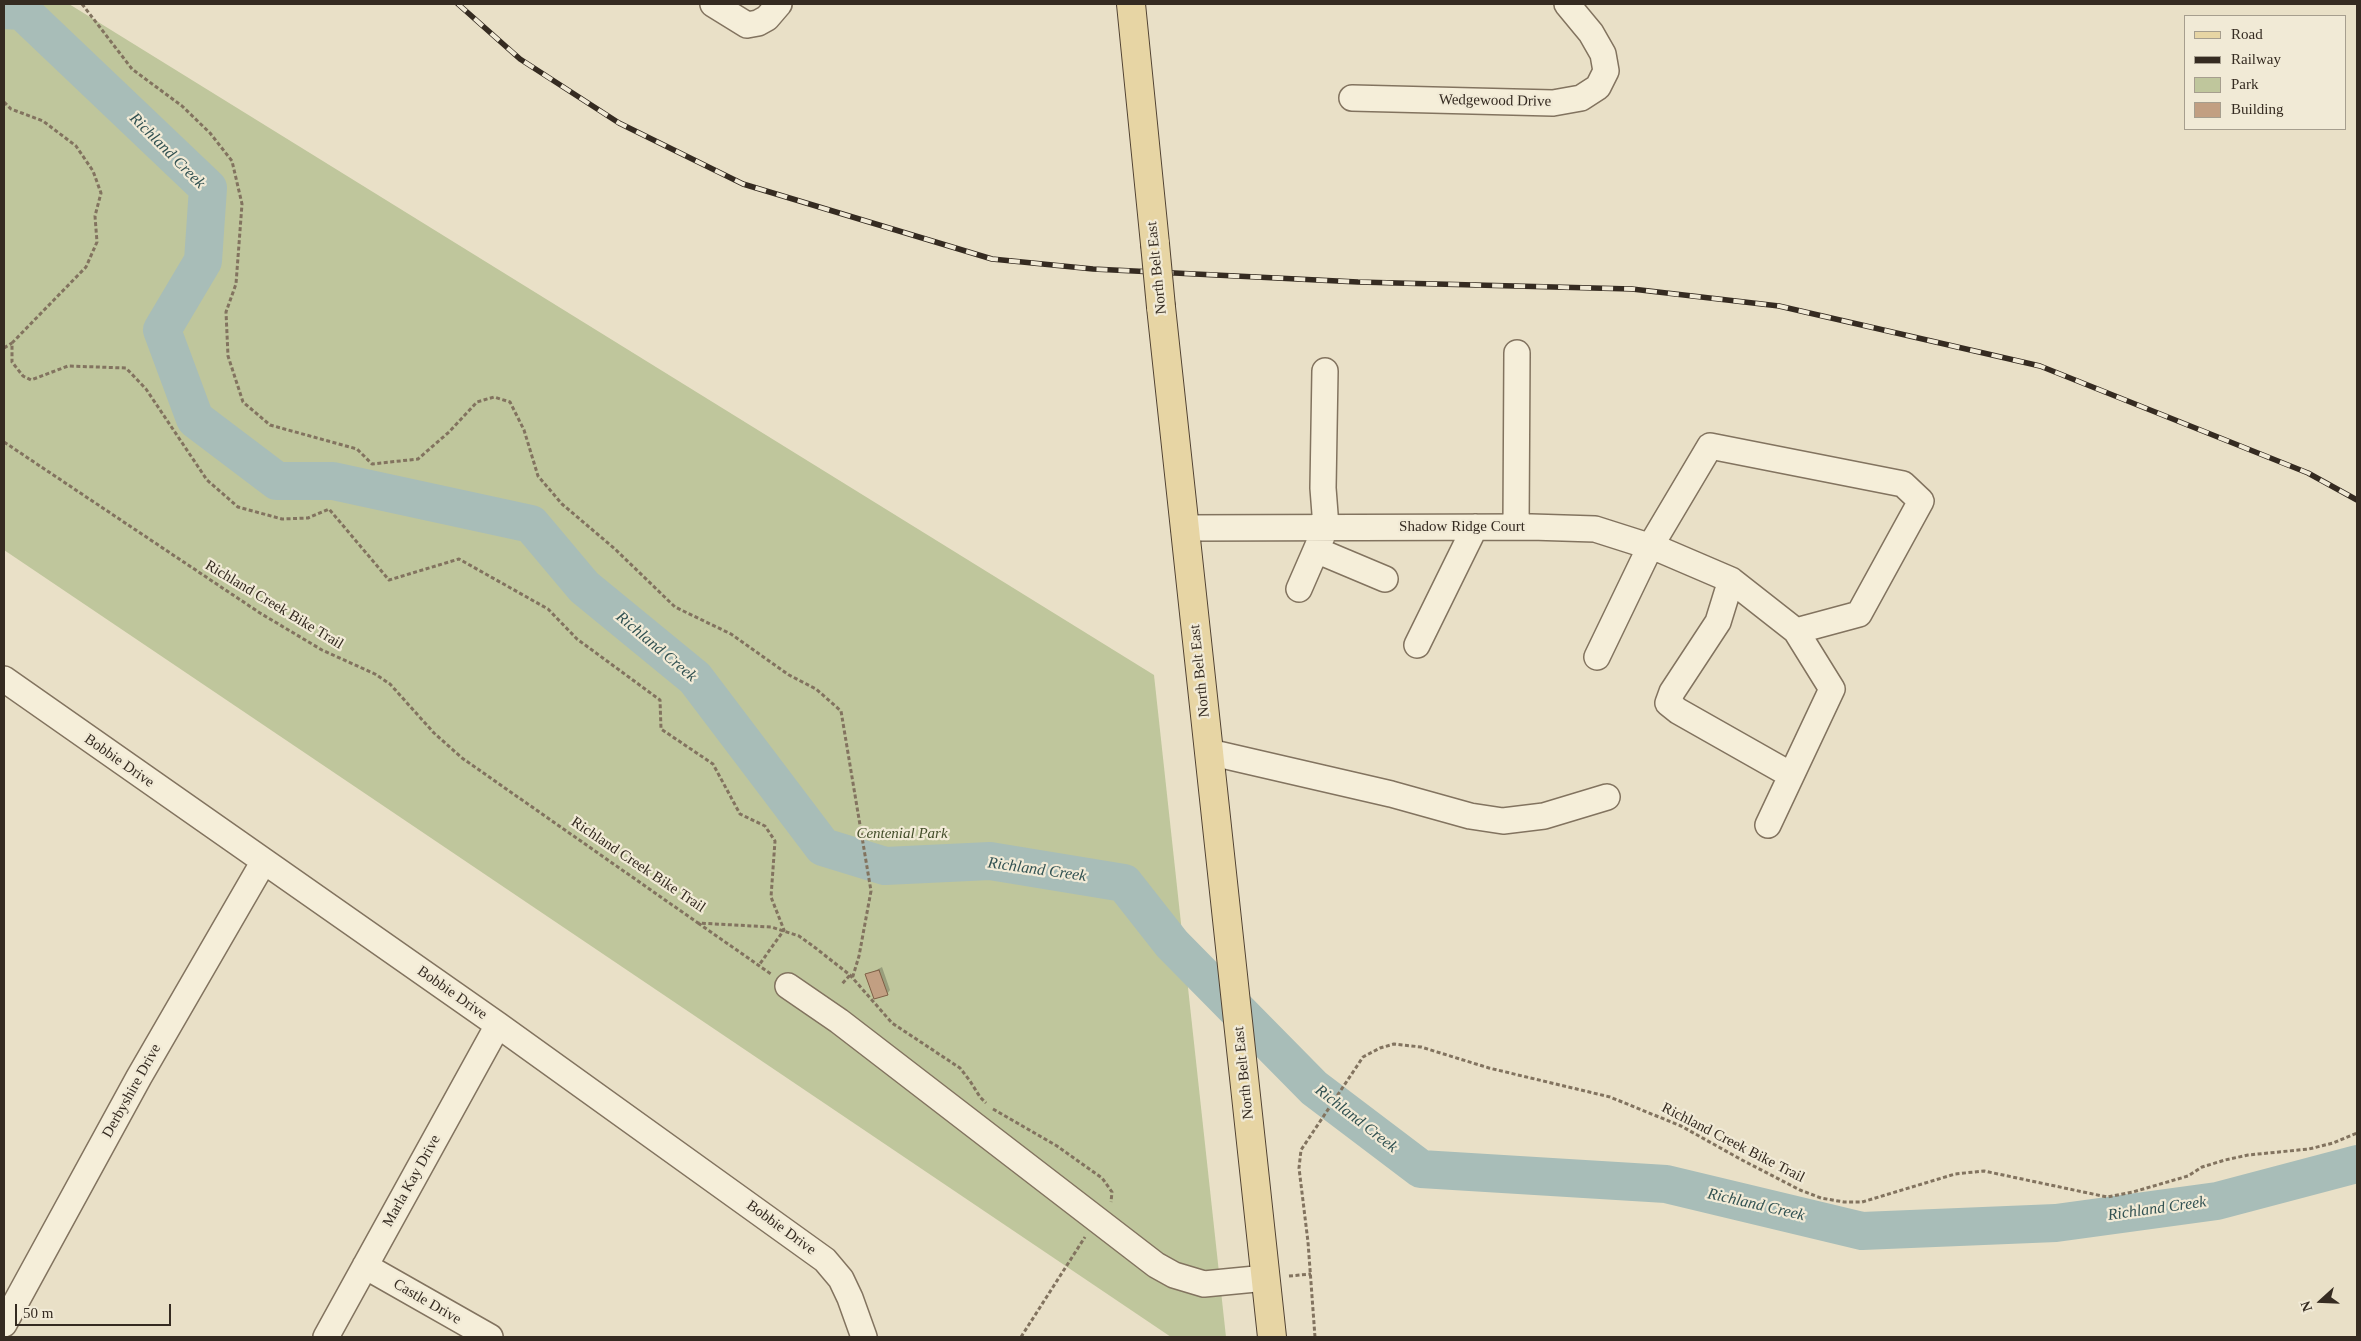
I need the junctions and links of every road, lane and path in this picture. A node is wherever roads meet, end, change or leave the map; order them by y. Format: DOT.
graph roads {
  1 [pos="82,4"];
  2 [pos="713,4"];
  3 [pos="779,4"];
  4 [pos="1131,4"];
  5 [pos="1567,4"];
  6 [pos="1352,98"];
  7 [pos="4,102"];
  8 [pos="12,343"];
  9 [pos="4,348"];
  10 [pos="1517,353"];
  11 [pos="1325,371"];
  12 [pos="4,442"];
  13 [pos="1475,527"];
  14 [pos="1516,527"];
  15 [pos="1184,528"];
  16 [pos="1321,538"];
  17 [pos="1650,547"];
  18 [pos="1385,579"];
  19 [pos="1731,580"];
  20 [pos="1299,589"];
  21 [pos="1796,631"];
  22 [pos="1417,645"];
  23 [pos="1597,657"];
  24 [pos="7,691"];
  25 [pos="1209,752"];
  26 [pos="1791,775"];
  27 [pos="1607,797"];
  28 [pos="1768,825"];
  29 [pos="264,861"];
  30 [pos="698,923"];
  31 [pos="784,930"];
  32 [pos="759,965"];
  33 [pos="850,975"];
  34 [pos="842,984"];
  35 [pos="788,986"];
  36 [pos="498,1025"];
  37 [pos="2357,1133"];
  38 [pos="1097,1221"];
  39 [pos="365,1266"];
  40 [pos="1266,1278"];
  41 [pos="4,1324"];
  42 [pos="326,1337"];
  43 [pos="490,1337"];
  44 [pos="864,1337"];
  45 [pos="1020,1337"];
  46 [pos="1272,1337"];
  47 [pos="1315,1337"];
  1 -- 33 [label="path"];
  2 -- 3 [label="street"];
  4 -- 15 [label="main road, North Belt East, bridge"];
  5 -- 6 [label="street, Wedgewood Drive"];
  7 -- 8 [label="path"];
  8 -- 9 [label="path"];
  8 -- 31 [label="path"];
  10 -- 14 [label="street"];
  11 -- 16 [label="street"];
  12 -- 30 [label="path, Richland Creek Bike Trail"];
  13 -- 14 [label="street, Shadow Ridge Court"];
  13 -- 16 [label="street, Shadow Ridge Court"];
  13 -- 22 [label="street"];
  14 -- 17 [label="street, Shadow Ridge Court"];
  15 -- 16 [label="street, Shadow Ridge Court"];
  15 -- 25 [label="main road, North Belt East"];
  16 -- 18 [label="street"];
  16 -- 20 [label="street"];
  17 -- 19 [label="street, Shadow Ridge Court"];
  17 -- 21 [label="street"];
  17 -- 23 [label="street"];
  19 -- 21 [label="street, Shadow Ridge Court"];
  19 -- 26 [label="street"];
  21 -- 26 [label="street"];
  24 -- 29 [label="street, Bobbie Drive"];
  25 -- 27 [label="street"];
  25 -- 40 [label="main road, North Belt East"];
  26 -- 28 [label="street"];
  29 -- 36 [label="street, Bobbie Drive"];
  29 -- 41 [label="street, Derbyshire Drive"];
  30 -- 31 [label="path, Richland Creek Bike Trail"];
  30 -- 32 [label="path"];
  31 -- 32 [label="path"];
  31 -- 33 [label="path, Richland Creek Bike Trail"];
  32 -- 35 [label="path"];
  33 -- 34 [label="path"];
  33 -- 38 [label="path, Richland Creek Bike Trail"];
  35 -- 38 [label="street"];
  36 -- 39 [label="street, Marla Kay Drive"];
  36 -- 44 [label="street, Bobbie Drive"];
  37 -- 47 [label="path, Richland Creek Bike Trail"];
  38 -- 40 [label="street"];
  38 -- 45 [label="path, Richland Creek Bike Trail"];
  39 -- 42 [label="street, Marla Kay Drive"];
  39 -- 43 [label="street, Castle Drive"];
  40 -- 46 [label="main road, North Belt East"];
}
